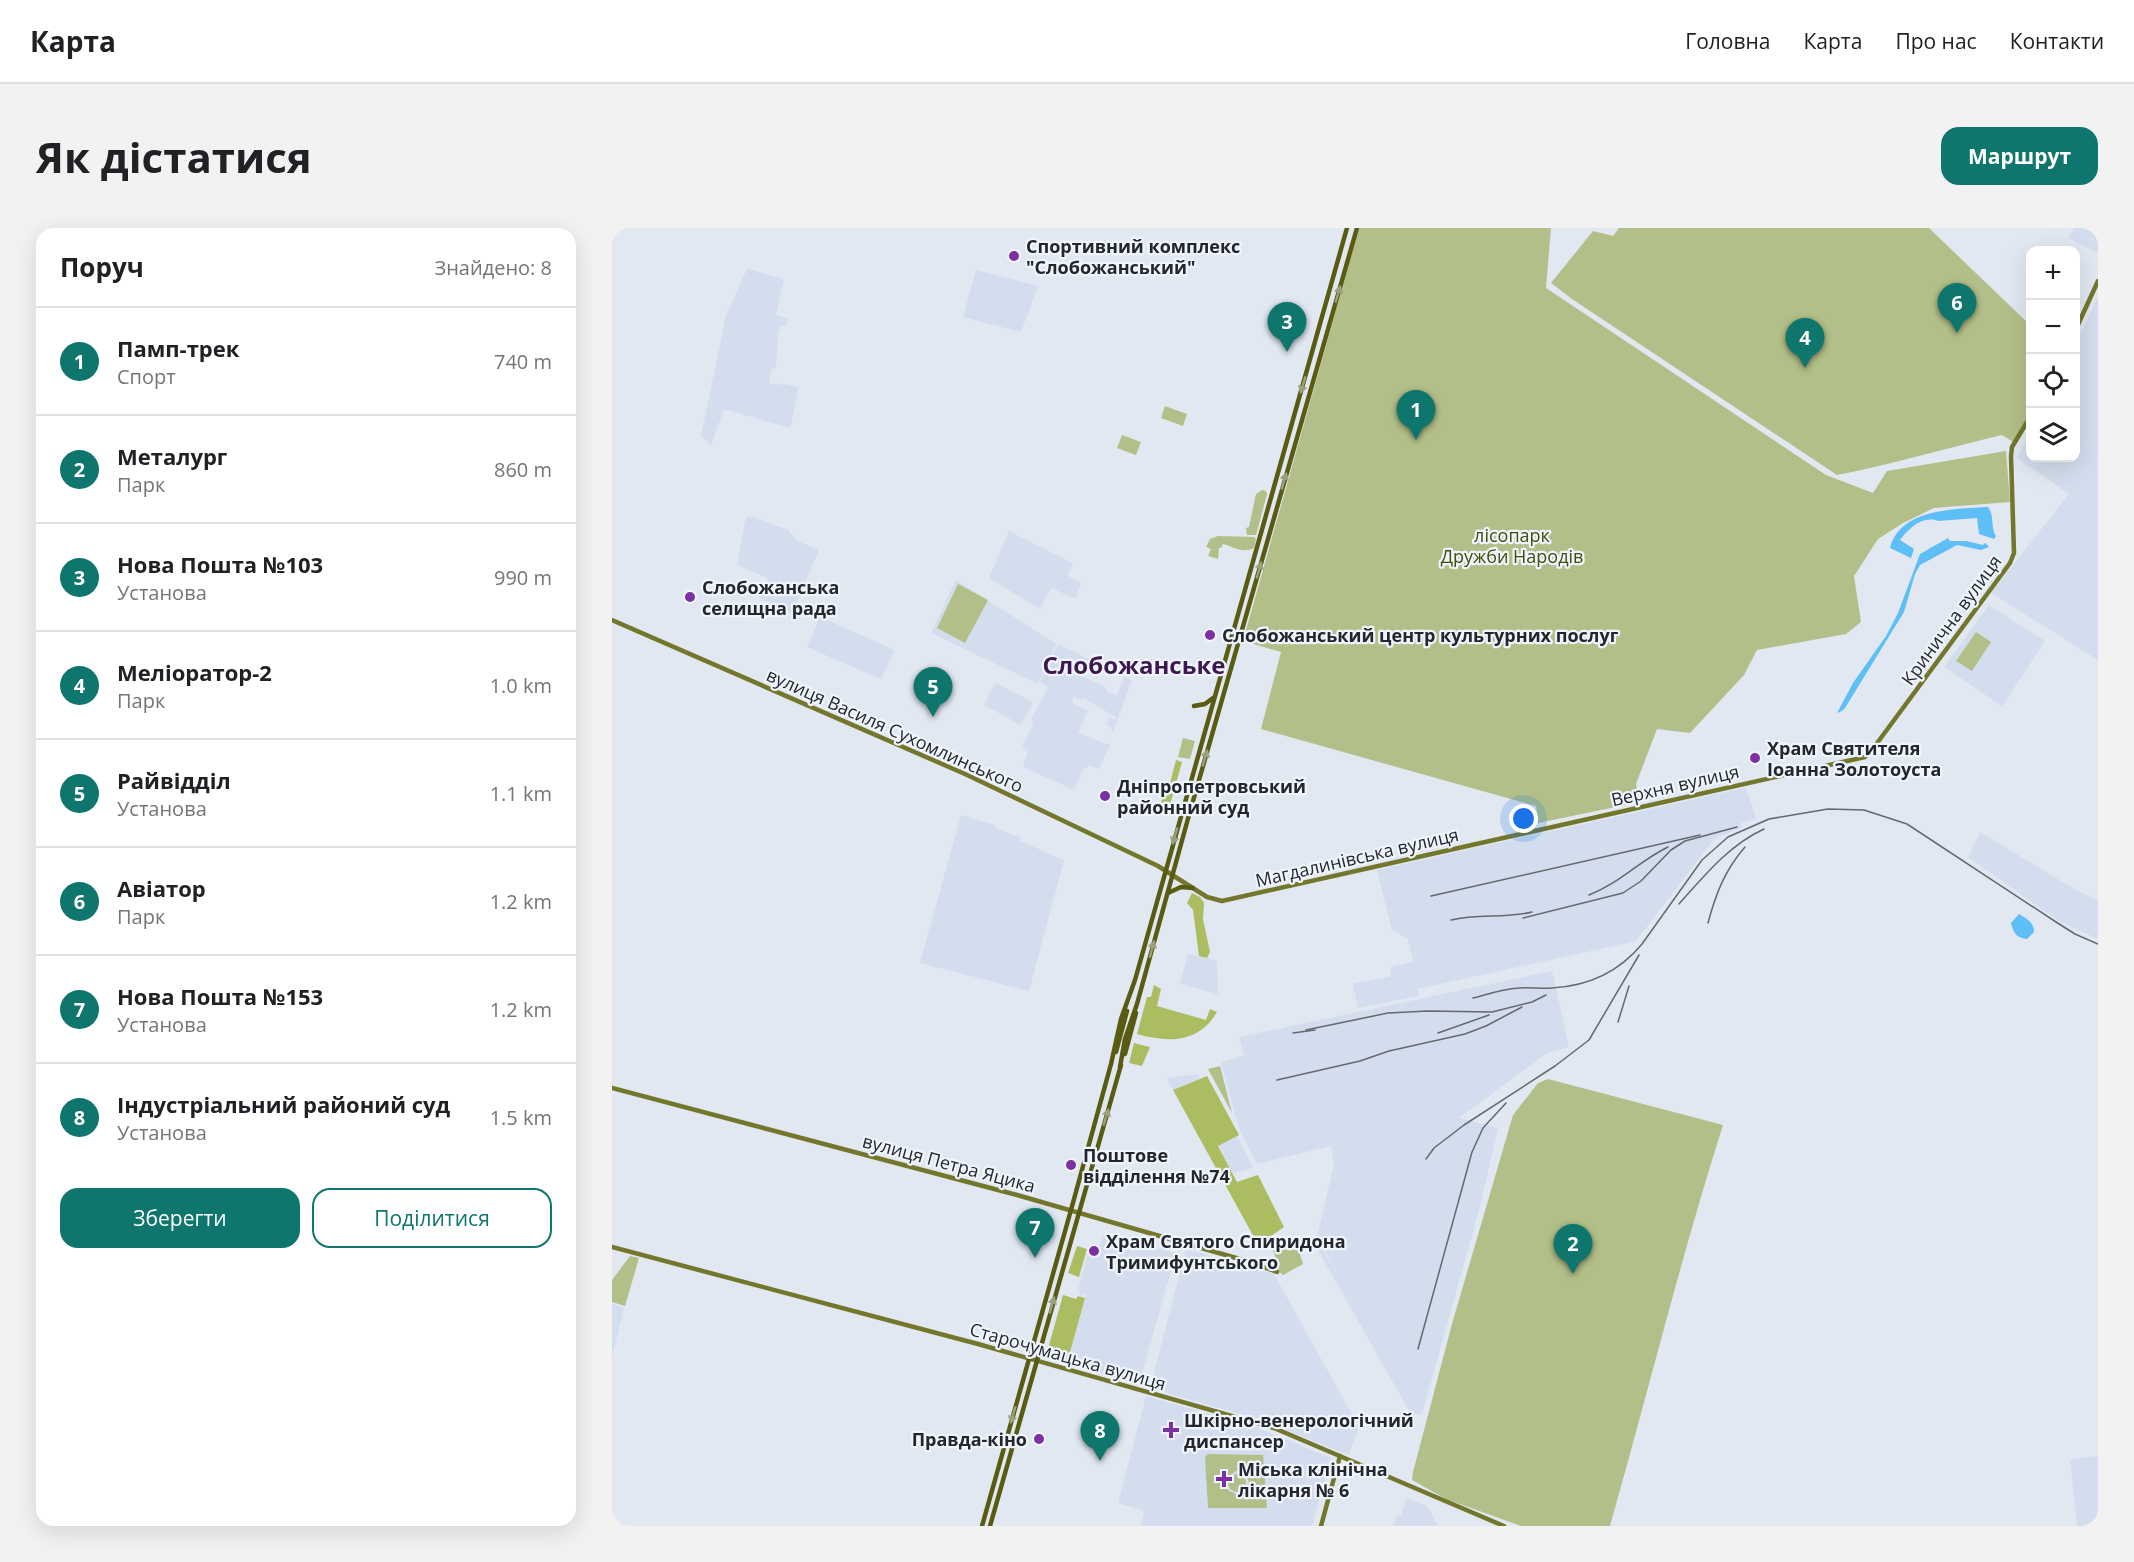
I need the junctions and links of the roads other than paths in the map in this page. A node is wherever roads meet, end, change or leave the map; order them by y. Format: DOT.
graph roads {
  1 [pos="1347,228"];
  2 [pos="1357,228"];
  3 [pos="2098,281"];
  4 [pos="2080,319"];
  5 [pos="2026,425"];
  6 [pos="612,620"];
  7 [pos="1215,696"];
  8 [pos="1194,706"];
  9 [pos="1865,757"];
  10 [pos="1562,825"];
  11 [pos="1165,869"];
  12 [pos="1172,875"];
  13 [pos="1193,888"];
  14 [pos="1168,893"];
  15 [pos="612,1088"];
  16 [pos="1071,1210"];
  17 [pos="1078,1212"];
  18 [pos="612,1247"];
  19 [pos="1277,1272"];
  20 [pos="1029,1359"];
  21 [pos="1036,1361"];
  22 [pos="1340,1456"];
  23 [pos="982,1526"];
  24 [pos="990,1526"];
  25 [pos="1321,1526"];
  26 [pos="1504,1526"];
  1 -- 7 [label="main road, one-way"];
  12 -- 2 [label="main road, one-way"];
  3 -- 4 [label="street"];
  5 -- 9 [label="street, Кринична вулиця"];
  6 -- 11 [label="street, вулиця Василя Сухомлинського"];
  7 -- 8 [label="main road"];
  7 -- 11 [label="main road, one-way"];
  9 -- 10 [label="street, Верхня вулиця"];
  10 -- 13 [label="street, Магдалинівська вулиця"];
  11 -- 12 [label="street, Магдалинівська вулиця"];
  11 -- 16 [label="main road"];
  12 -- 13 [label="street, Магдалинівська вулиця"];
  12 -- 14 [label="main road"];
  13 -- 14 [label="main road"];
  17 -- 14 [label="main road, one-way"];
  15 -- 16 [label="street, вулиця Петра Яцика"];
  16 -- 17 [label="street, вулиця Петра Яцика"];
  16 -- 20 [label="main road"];
  17 -- 19 [label="street, вулиця Петра Яцика"];
  21 -- 17 [label="main road, one-way"];
  18 -- 20 [label="street, Старочумацька вулиця"];
  20 -- 21 [label="street, Старочумацька вулиця"];
  20 -- 23 [label="main road, one-way"];
  21 -- 22 [label="street, Старочумацька вулиця"];
  21 -- 24 [label="main road"];
  22 -- 25 [label="street"];
  22 -- 26 [label="street, Старочумацька вулиця"];
}
